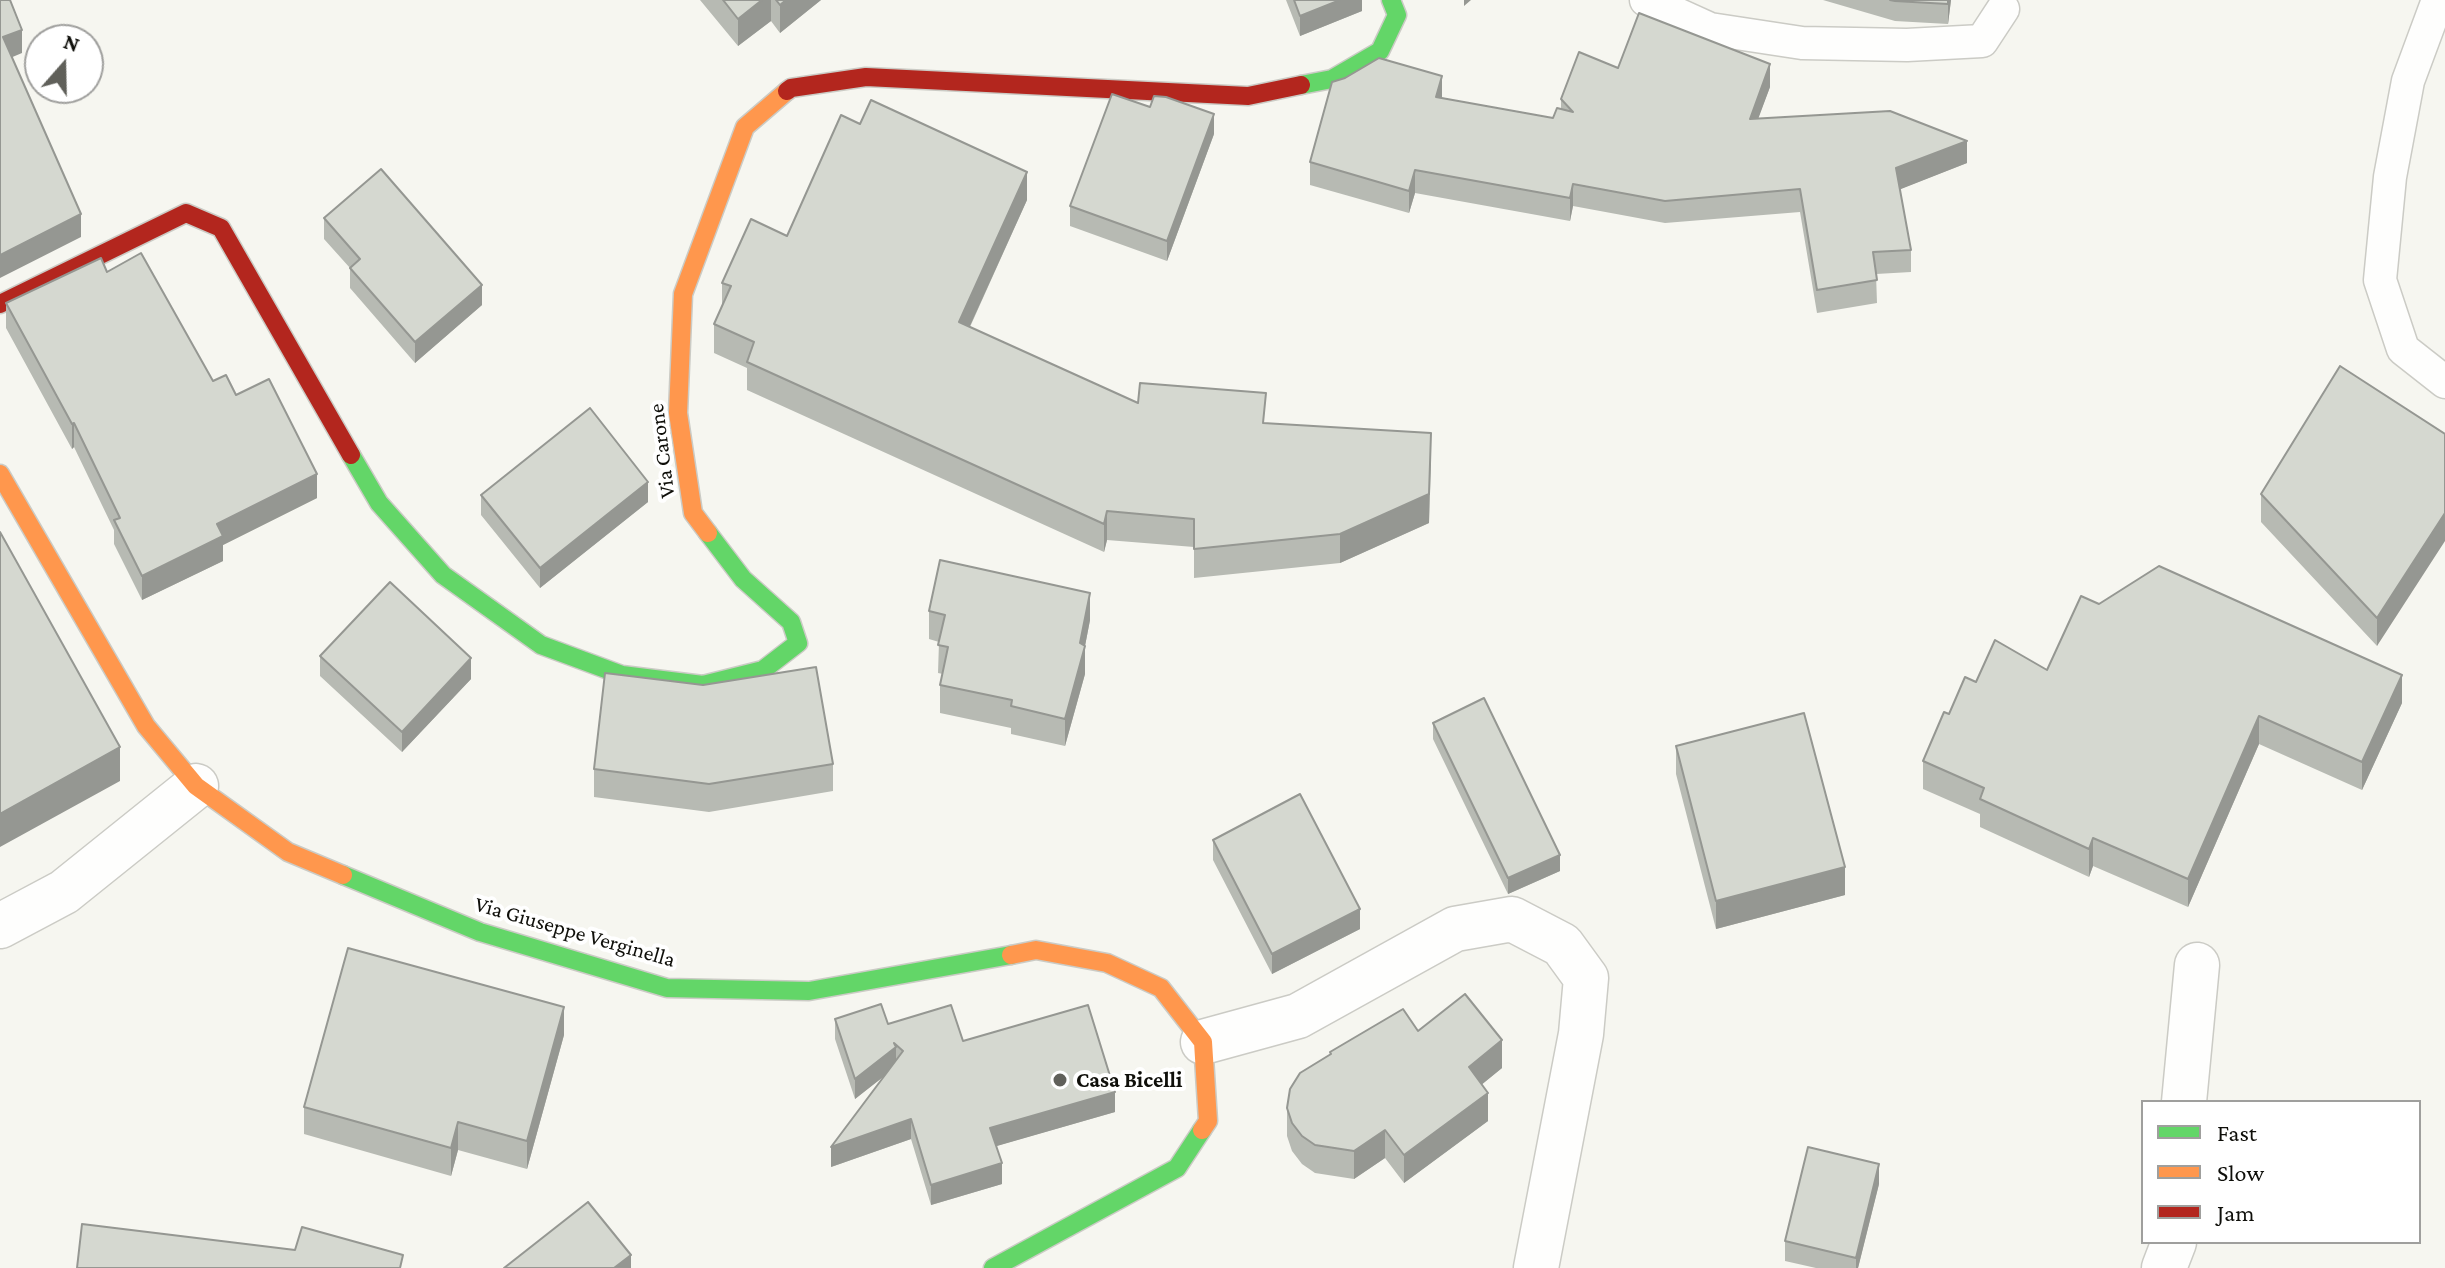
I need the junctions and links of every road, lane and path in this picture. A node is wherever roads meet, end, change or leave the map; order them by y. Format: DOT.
graph roads {
  1 [pos="1391,0"];
  2 [pos="1646,0"];
  3 [pos="2438,0"];
  4 [pos="2003,9"];
  5 [pos="0,304"];
  6 [pos="2445,382"];
  7 [pos="0,474"];
  8 [pos="196,786"];
  9 [pos="0,926"];
  10 [pos="2197,965"];
  11 [pos="1203,1042"];
  12 [pos="2184,1100"];
  13 [pos="2173,1244"];
  14 [pos="993,1268"];
  15 [pos="1536,1268"];
  16 [pos="2164,1268"];
  1 -- 5 [label="street, Via Carone"];
  2 -- 4 [label="lane"];
  3 -- 6 [label="lane"];
  7 -- 8 [label="street, Via Giuseppe Verginella"];
  8 -- 9 [label="street"];
  8 -- 11 [label="street, Via Giuseppe Verginella"];
  10 -- 12 [label="street"];
  11 -- 14 [label="street"];
  11 -- 15 [label="street"];
  13 -- 16 [label="street"];
}
